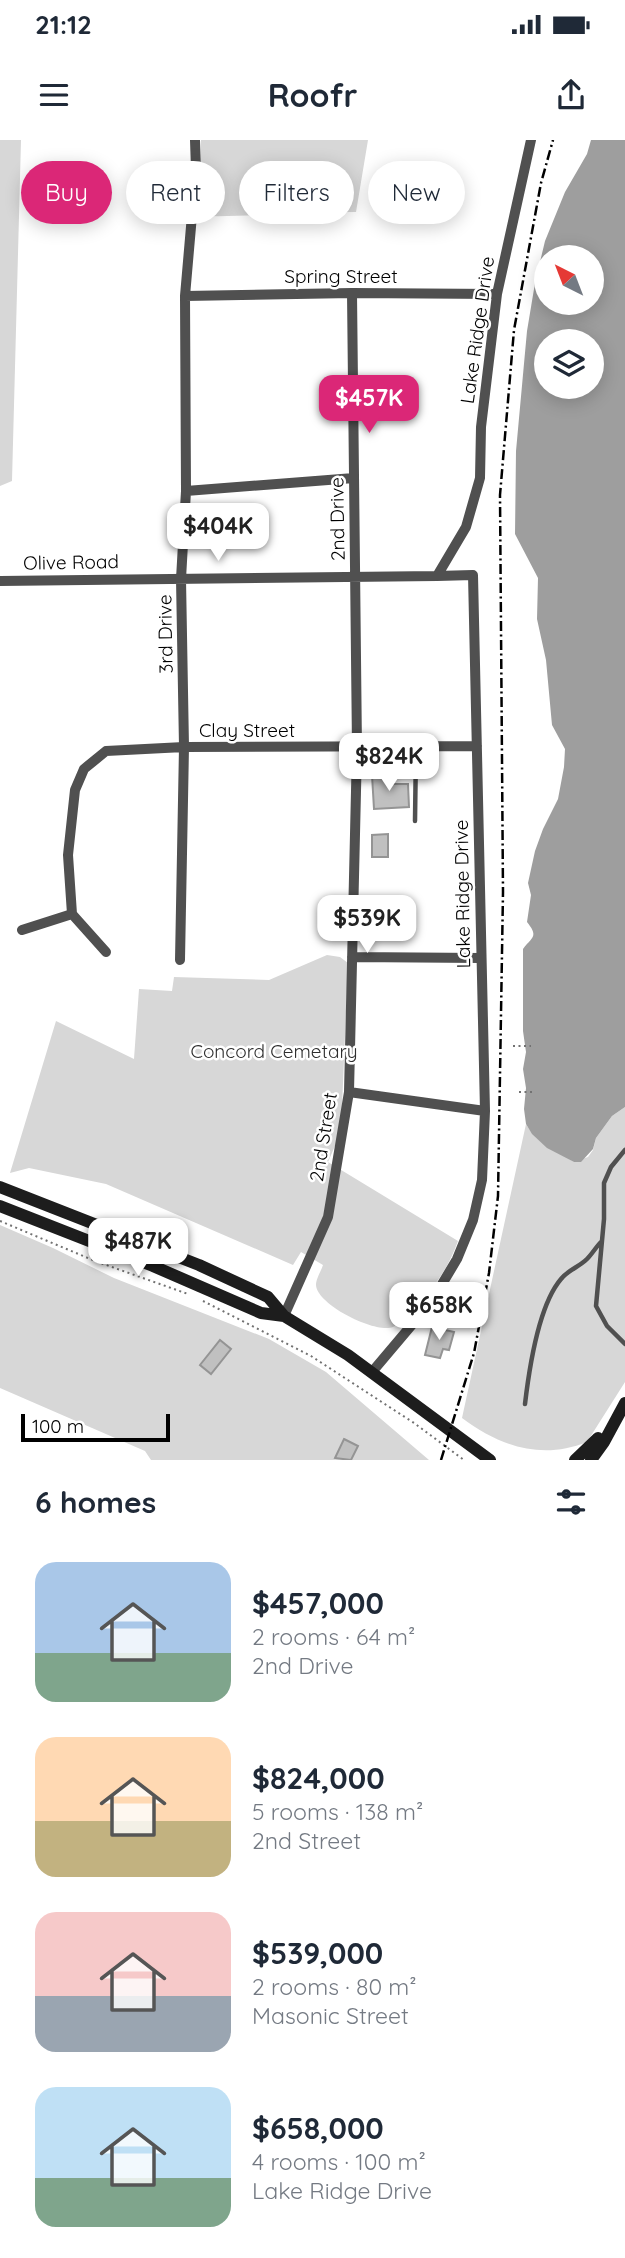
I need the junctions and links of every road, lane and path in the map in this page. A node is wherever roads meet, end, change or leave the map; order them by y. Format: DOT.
graph roads {
  1 [pos="195,140"];
  2 [pos="531,140"];
  3 [pos="352,293"];
  4 [pos="497,294"];
  5 [pos="185,296"];
  6 [pos="354,478"];
  7 [pos="186,491"];
  8 [pos="437,576"];
  9 [pos="355,577"];
  10 [pos="181,579"];
  11 [pos="0,580"];
  12 [pos="477,746"];
  13 [pos="184,747"];
  14 [pos="416,747"];
  15 [pos="357,748"];
  16 [pos="415,821"];
  17 [pos="72,914"];
  18 [pos="22,930"];
  19 [pos="106,952"];
  20 [pos="352,957"];
  21 [pos="481,958"];
  22 [pos="180,960"];
  23 [pos="513,1046"];
  24 [pos="531,1046"];
  25 [pos="535,1091"];
  26 [pos="519,1092"];
  27 [pos="349,1093"];
  28 [pos="485,1111"];
  29 [pos="625,1150"];
  30 [pos="0,1187"];
  31 [pos="0,1206"];
  32 [pos="0,1220"];
  33 [pos="601,1241"];
  34 [pos="284,1316"];
  35 [pos="625,1344"];
  36 [pos="372,1372"];
  37 [pos="625,1403"];
  38 [pos="525,1404"];
  39 [pos="616,1417"];
  40 [pos="604,1442"];
  41 [pos="464,1460"];
  42 [pos="490,1460"];
  43 [pos="575,1460"];
  44 [pos="591,1460"];
  45 [pos="602,1460"];
  1 -- 5 [label="street, 3rd Drive"];
  2 -- 4 [label="street, Lake Ridge Drive"];
  3 -- 4 [label="street, Spring Street"];
  3 -- 5 [label="street, Spring Street"];
  3 -- 6 [label="street, 2nd Drive"];
  4 -- 8 [label="street, Lake Ridge Drive"];
  5 -- 7 [label="street, 3rd Drive"];
  6 -- 7 [label="street"];
  6 -- 9 [label="street, 2nd Drive"];
  7 -- 10 [label="street, 3rd Drive"];
  8 -- 9 [label="street, Olive Road"];
  8 -- 12 [label="street, Lake Ridge Drive"];
  9 -- 10 [label="street, Olive Road"];
  9 -- 15 [label="street, 2nd Street"];
  10 -- 11 [label="street, Olive Road"];
  10 -- 13 [label="street, 3rd Drive"];
  12 -- 14 [label="street, Clay Street"];
  12 -- 21 [label="street, Lake Ridge Drive"];
  13 -- 15 [label="street, Clay Street"];
  13 -- 17 [label="street, Clay Street"];
  13 -- 22 [label="street, 3rd Drive"];
  14 -- 15 [label="street, Clay Street"];
  14 -- 16 [label="lane"];
  15 -- 20 [label="street, 2nd Street"];
  17 -- 18 [label="street"];
  17 -- 19 [label="street"];
  20 -- 21 [label="street"];
  20 -- 27 [label="street, 2nd Street"];
  21 -- 28 [label="street, Lake Ridge Drive"];
  23 -- 24 [label="path"];
  25 -- 26 [label="path"];
  27 -- 28 [label="street"];
  27 -- 34 [label="street, 2nd Street"];
  28 -- 36 [label="street, Lake Ridge Drive"];
  29 -- 33 [label="lane"];
  30 -- 34 [label="main road"];
  31 -- 34 [label="main road"];
  32 -- 41 [label="path"];
  33 -- 35 [label="lane"];
  33 -- 38 [label="lane"];
  34 -- 36 [label="main road"];
  36 -- 42 [label="main road"];
  37 -- 39 [label="main road"];
  39 -- 40 [label="main road"];
  39 -- 43 [label="main road"];
  40 -- 44 [label="main road"];
  40 -- 45 [label="main road"];
}
